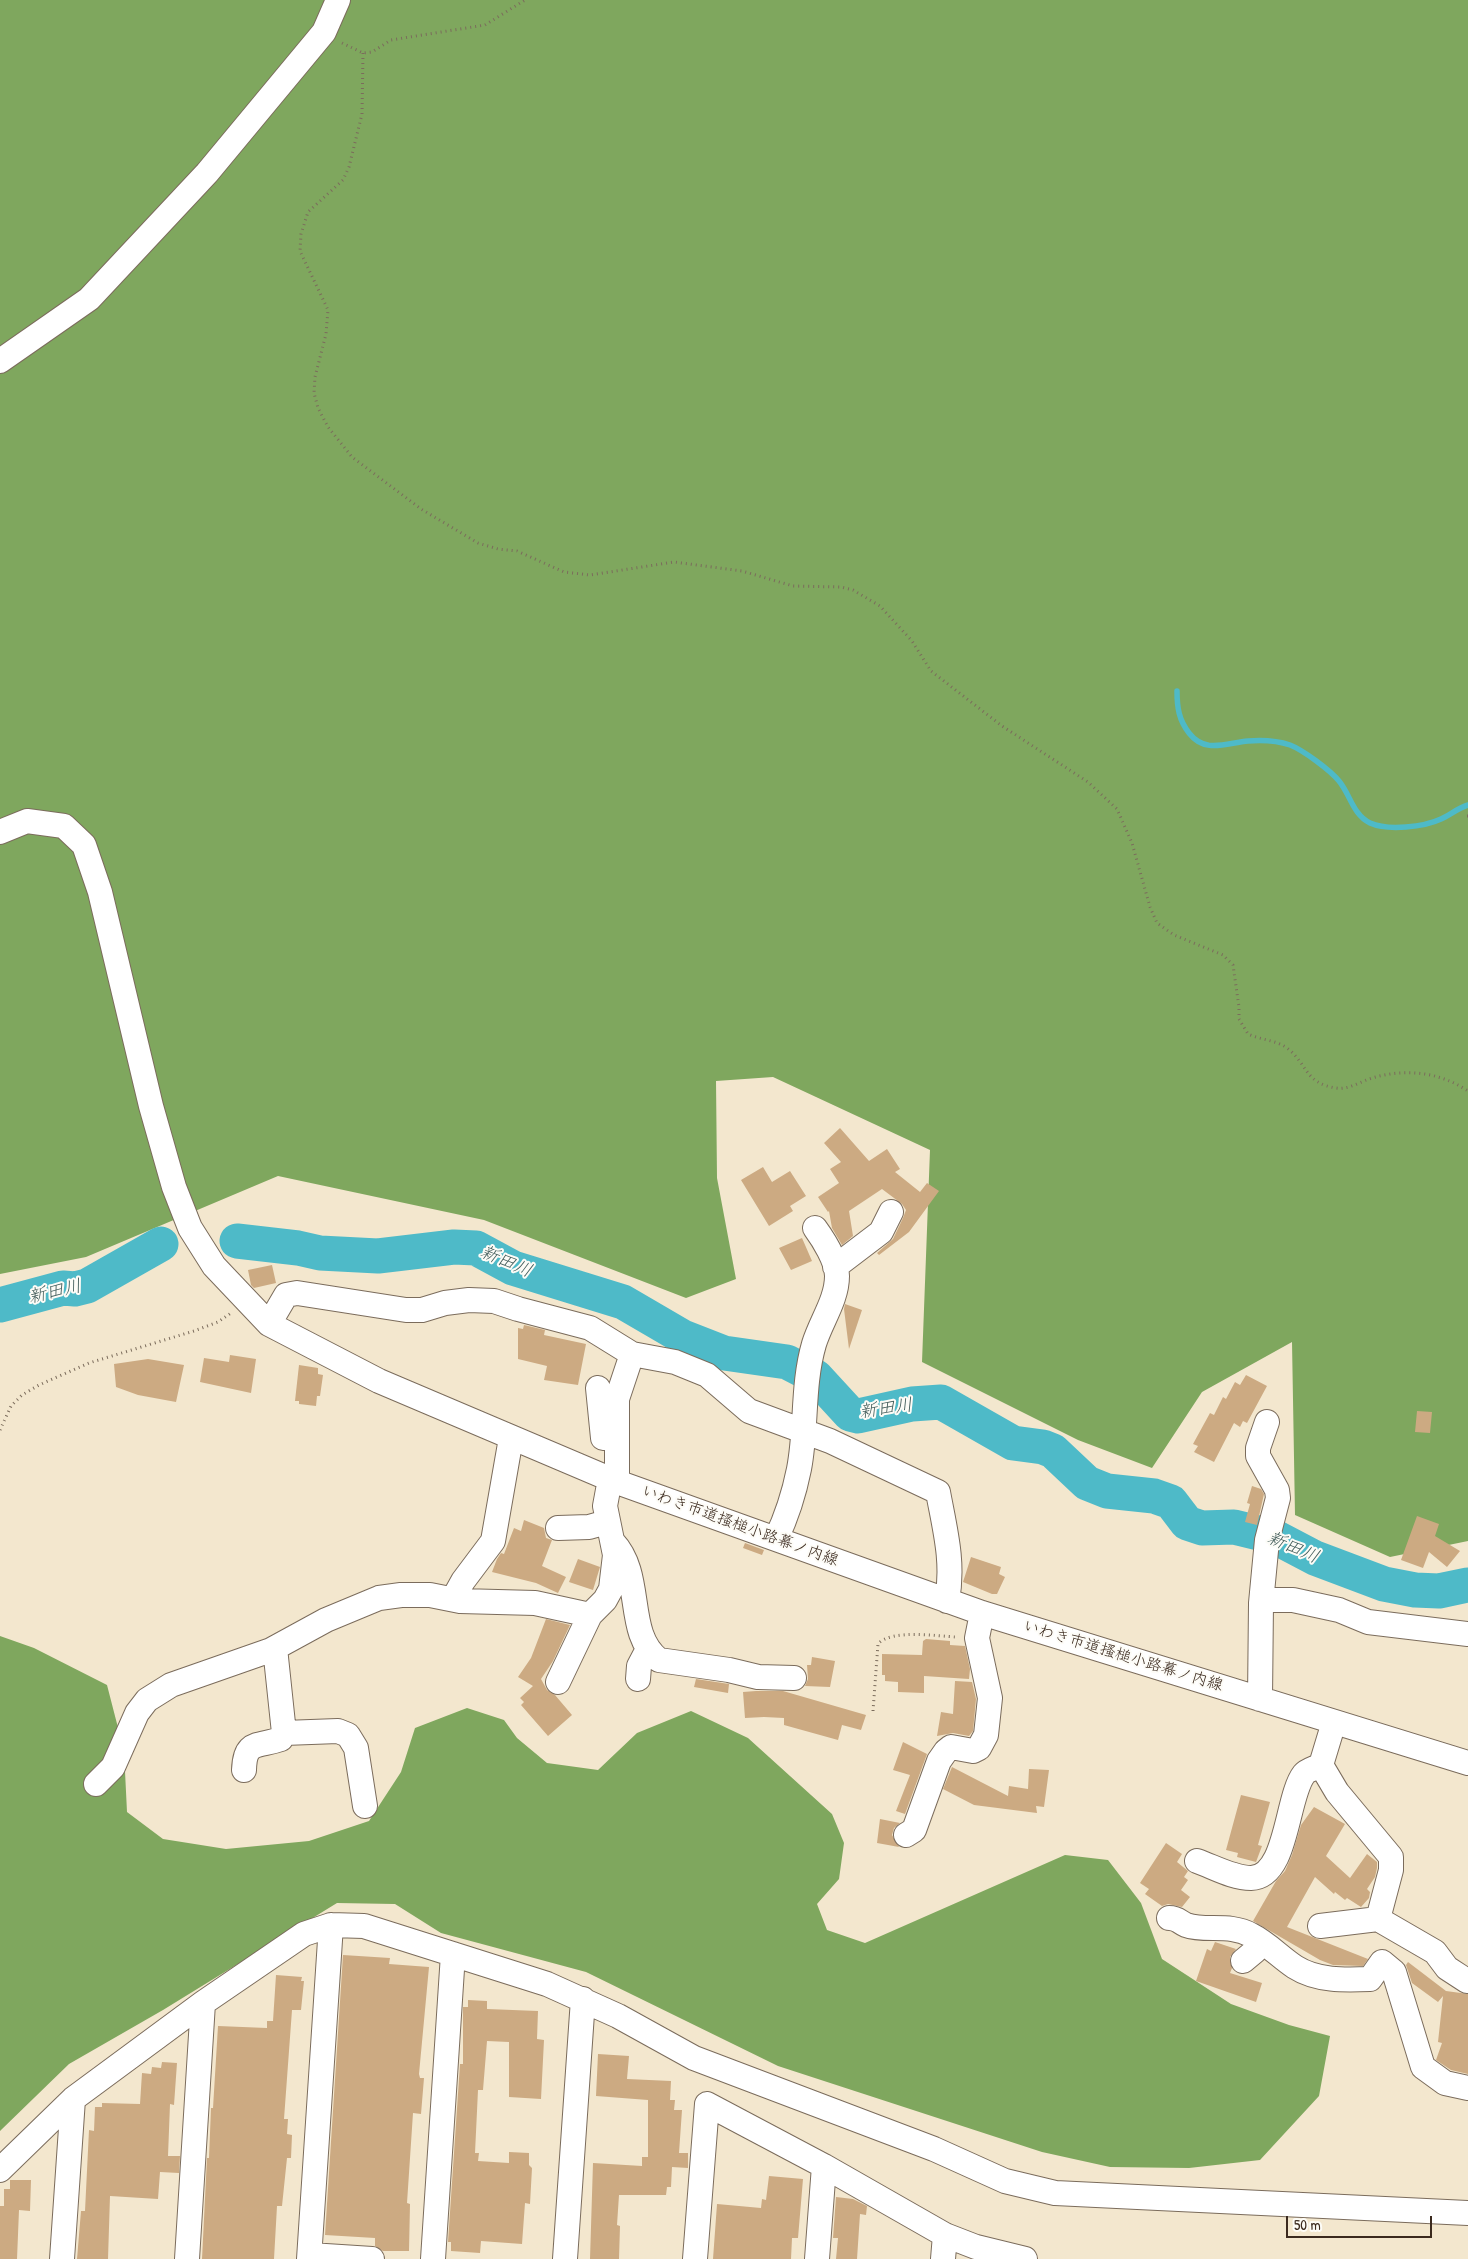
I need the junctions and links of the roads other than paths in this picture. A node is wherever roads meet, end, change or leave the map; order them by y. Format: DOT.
graph roads {
  1 [pos="338,0"];
  2 [pos="0,361"];
  3 [pos="0,832"];
  4 [pos="891,1212"];
  5 [pos="815,1228"];
  6 [pos="835,1266"];
  7 [pos="269,1324"];
  8 [pos="632,1354"];
  9 [pos="598,1388"];
  10 [pos="1267,1422"];
  11 [pos="802,1430"];
  12 [pos="511,1438"];
  13 [pos="609,1479"];
  14 [pos="558,1528"];
  15 [pos="610,1532"];
  16 [pos="776,1538"];
  17 [pos="453,1599"];
  18 [pos="1262,1600"];
  19 [pos="947,1601"];
  20 [pos="982,1613"];
  21 [pos="590,1615"];
  22 [pos="1468,1634"];
  23 [pos="275,1648"];
  24 [pos="648,1649"];
  25 [pos="794,1678"];
  26 [pos="638,1679"];
  27 [pos="558,1682"];
  28 [pos="1260,1699"];
  29 [pos="1334,1722"];
  30 [pos="284,1733"];
  31 [pos="1468,1763"];
  32 [pos="1321,1765"];
  33 [pos="244,1770"];
  34 [pos="96,1784"];
  35 [pos="365,1806"];
  36 [pos="906,1835"];
  37 [pos="1197,1861"];
  38 [pos="1170,1918"];
  39 [pos="1378,1919"];
  40 [pos="331,1925"];
  41 [pos="1320,1926"];
  42 [pos="1261,1942"];
  43 [pos="453,1954"];
  44 [pos="1243,1960"];
  45 [pos="1467,1981"];
  46 [pos="583,1999"];
  47 [pos="203,2003"];
  48 [pos="1468,2088"];
  49 [pos="72,2099"];
  50 [pos="824,2166"];
  51 [pos="0,2170"];
  52 [pos="1468,2213"];
  53 [pos="945,2235"];
  54 [pos="310,2257"];
  55 [pos="62,2259"];
  56 [pos="187,2259"];
  57 [pos="372,2259"];
  58 [pos="433,2259"];
  59 [pos="565,2259"];
  60 [pos="695,2259"];
  61 [pos="817,2259"];
  62 [pos="943,2259"];
  63 [pos="1025,2259"];
  1 -- 2 [label="street"];
  3 -- 7 [label="street, いわき市道搔槌小路幕ノ内線"];
  4 -- 6 [label="street"];
  5 -- 6 [label="street"];
  6 -- 11 [label="street"];
  7 -- 8 [label="street"];
  7 -- 12 [label="street, いわき市道搔槌小路幕ノ内線"];
  8 -- 11 [label="street"];
  8 -- 13 [label="street"];
  9 -- 13 [label="street"];
  10 -- 18 [label="street"];
  11 -- 16 [label="street"];
  11 -- 19 [label="street"];
  12 -- 13 [label="street, いわき市道搔槌小路幕ノ内線"];
  12 -- 17 [label="street"];
  13 -- 15 [label="street"];
  13 -- 16 [label="street, いわき市道搔槌小路幕ノ内線"];
  14 -- 15 [label="street"];
  15 -- 21 [label="street"];
  15 -- 24 [label="street"];
  16 -- 19 [label="street, いわき市道搔槌小路幕ノ内線"];
  17 -- 21 [label="street"];
  17 -- 23 [label="street"];
  18 -- 22 [label="street"];
  18 -- 28 [label="street"];
  19 -- 20 [label="street, いわき市道搔槌小路幕ノ内線"];
  20 -- 28 [label="street, いわき市道搔槌小路幕ノ内線"];
  20 -- 36 [label="street"];
  21 -- 27 [label="street"];
  23 -- 30 [label="street"];
  23 -- 34 [label="street"];
  24 -- 25 [label="street"];
  24 -- 26 [label="street"];
  28 -- 29 [label="street, いわき市道搔槌小路幕ノ内線"];
  29 -- 31 [label="street, いわき市道搔槌小路幕ノ内線"];
  29 -- 32 [label="street"];
  30 -- 33 [label="street"];
  30 -- 35 [label="street"];
  32 -- 37 [label="street"];
  32 -- 39 [label="street"];
  38 -- 42 [label="street"];
  39 -- 41 [label="street"];
  39 -- 45 [label="street"];
  40 -- 43 [label="street"];
  40 -- 47 [label="street"];
  40 -- 54 [label="street"];
  42 -- 44 [label="street"];
  42 -- 48 [label="street"];
  43 -- 46 [label="street"];
  43 -- 58 [label="street"];
  46 -- 52 [label="street"];
  46 -- 59 [label="street"];
  47 -- 49 [label="street"];
  47 -- 56 [label="street"];
  49 -- 51 [label="street"];
  49 -- 55 [label="street"];
  50 -- 53 [label="street"];
  50 -- 60 [label="street"];
  50 -- 61 [label="street"];
  53 -- 62 [label="street"];
  53 -- 63 [label="street"];
  54 -- 57 [label="street"];
}
